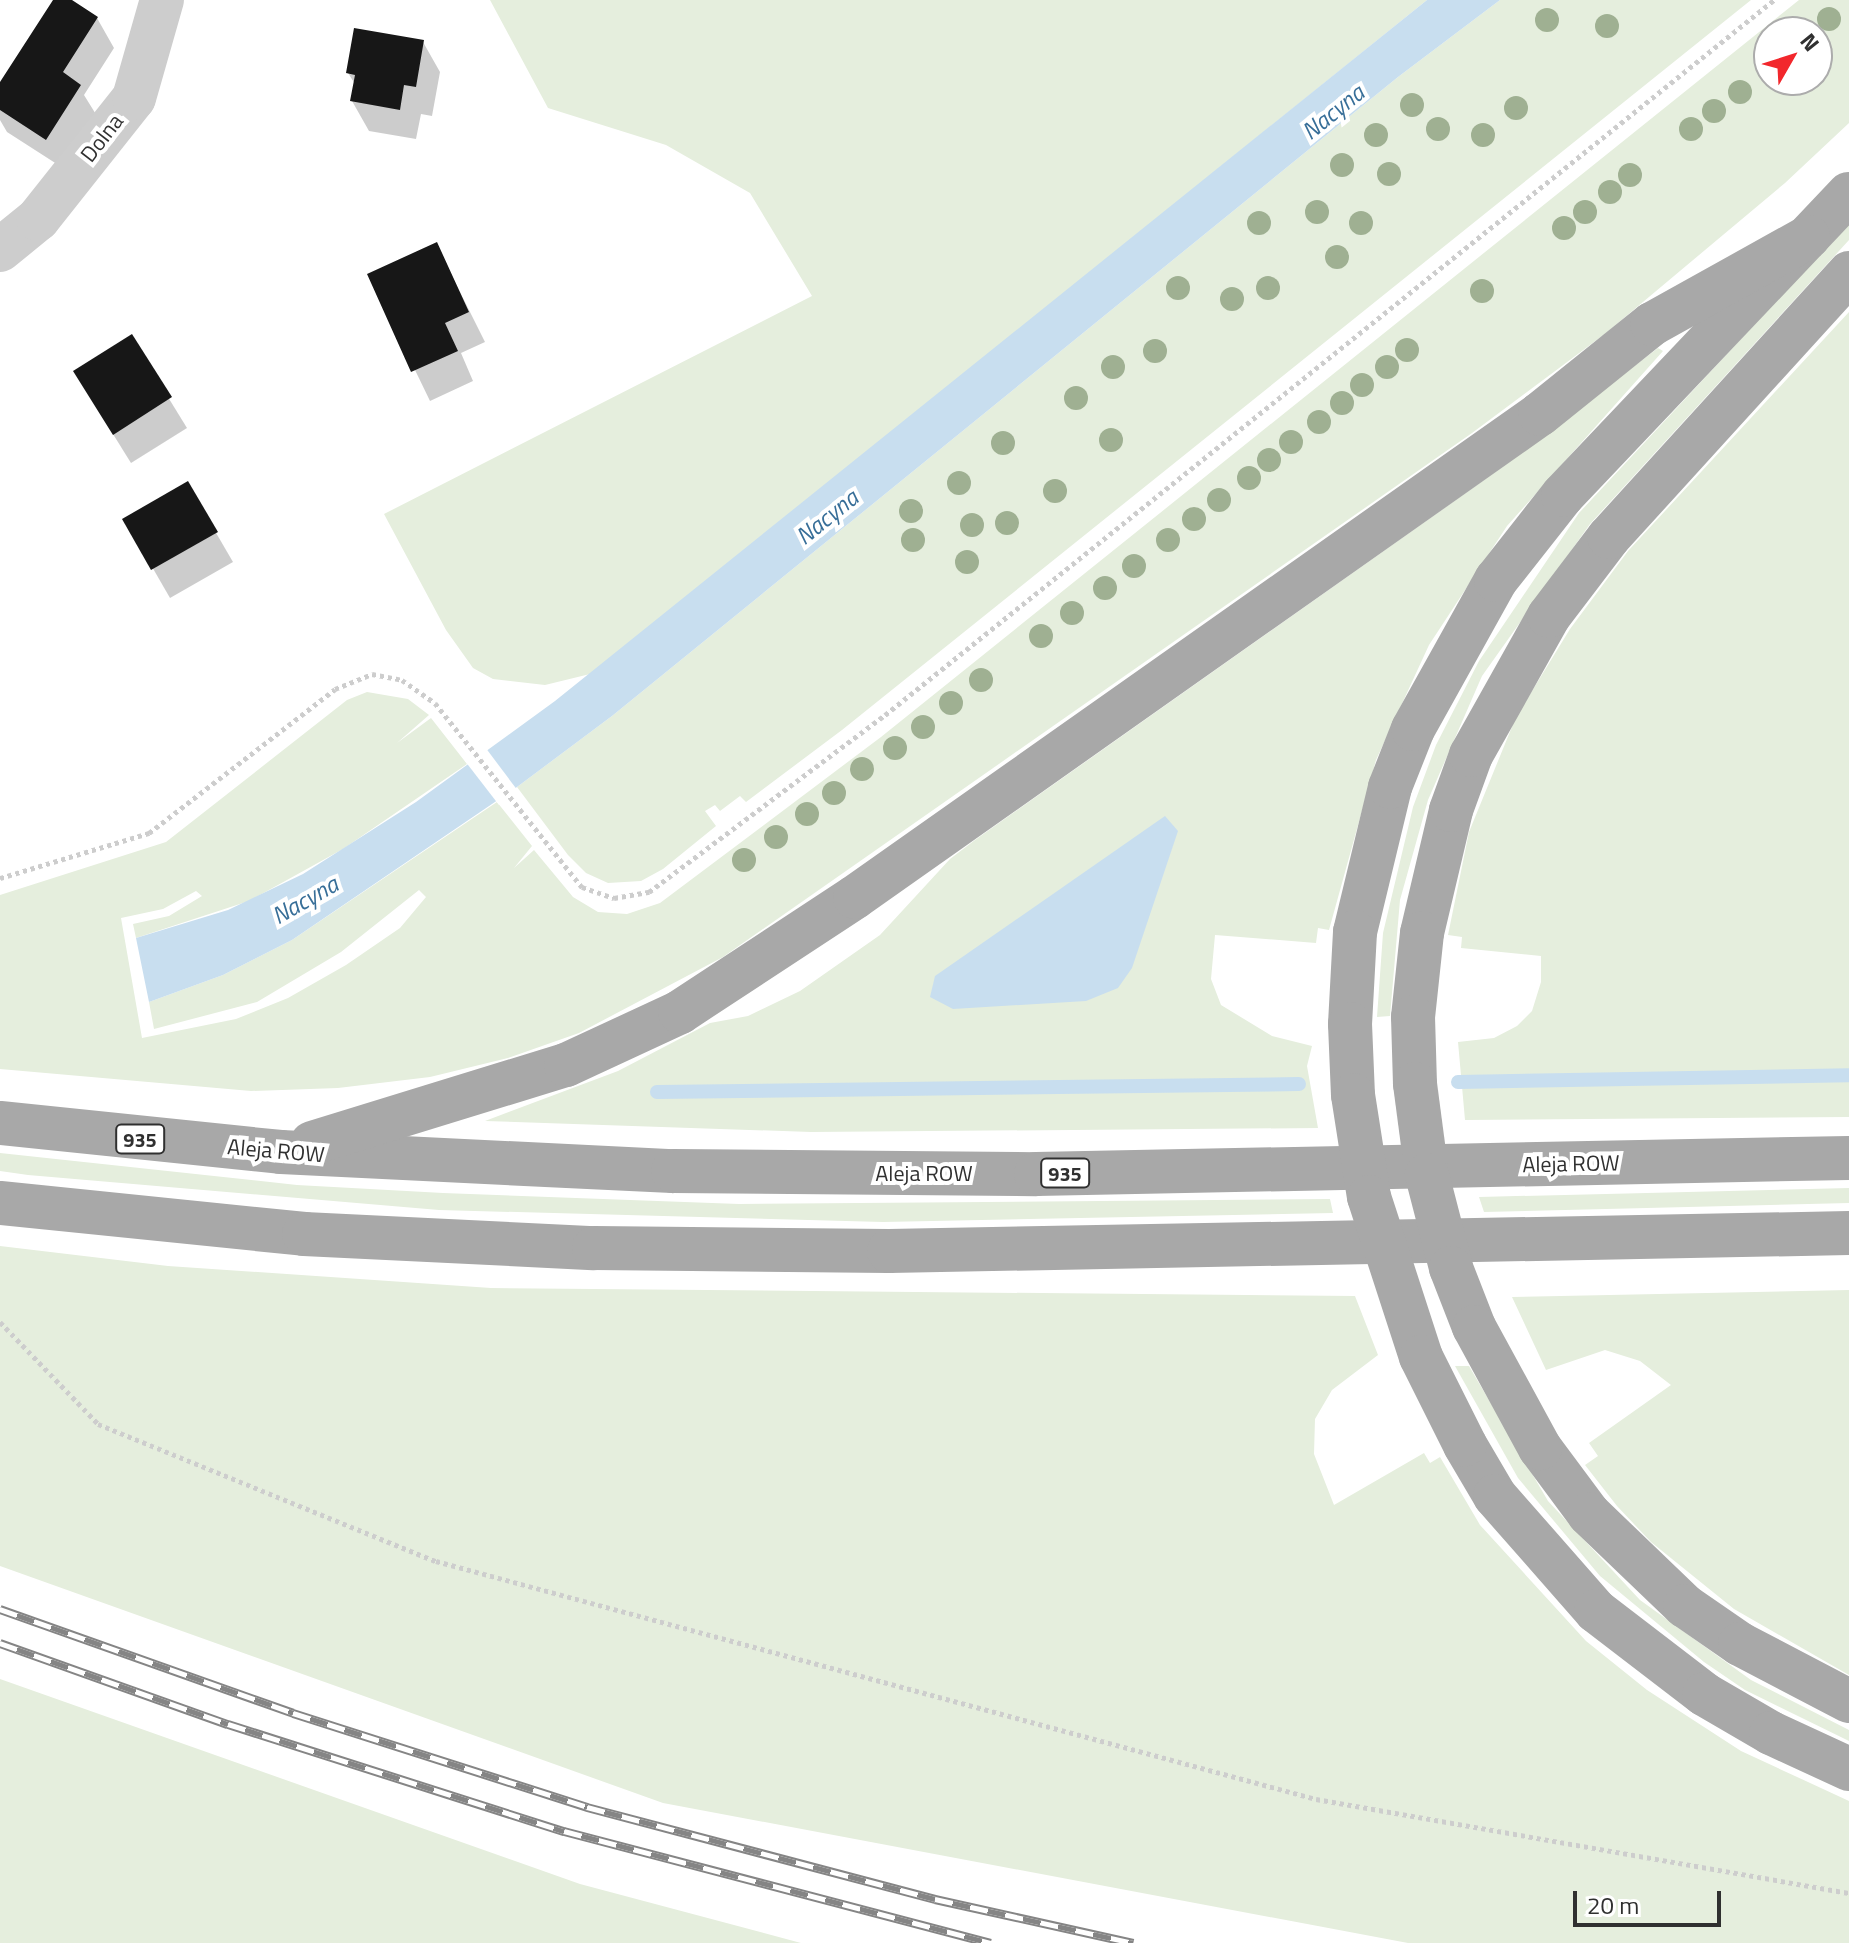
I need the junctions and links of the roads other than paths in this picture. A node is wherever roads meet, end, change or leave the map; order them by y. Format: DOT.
graph roads {
  1 [pos="162,0"];
  2 [pos="1849,194"];
  3 [pos="1808,237"];
  4 [pos="0,250"];
  5 [pos="1849,273"];
  6 [pos="0,1123"];
  7 [pos="281,1152"];
  8 [pos="1849,1158"];
  9 [pos="0,1203"];
  10 [pos="1849,1233"];
  11 [pos="1849,1701"];
  12 [pos="1849,1769"];
  1 -- 4 [label="street, Dolna"];
  2 -- 3 [label="main road"];
  3 -- 7 [label="main road"];
  3 -- 12 [label="main road, bridge"];
  5 -- 11 [label="main road, bridge"];
  6 -- 7 [label="main road, Aleja ROW / 935"];
  7 -- 8 [label="main road, Aleja ROW / 935"];
  9 -- 10 [label="main road"];
}
